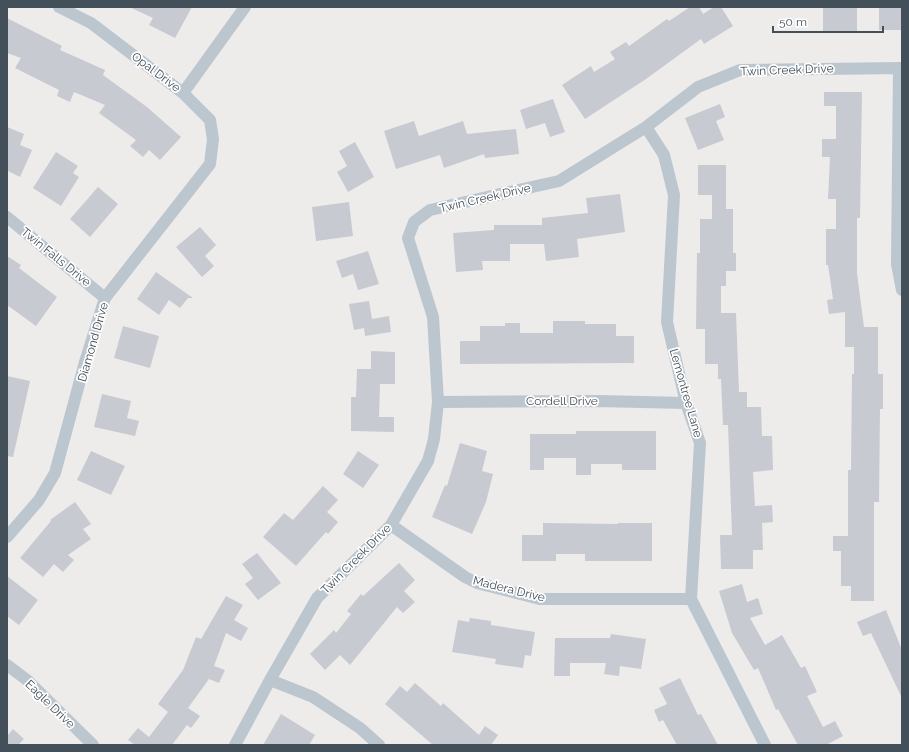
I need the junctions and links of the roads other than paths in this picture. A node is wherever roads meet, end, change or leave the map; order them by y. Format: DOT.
graph roads {
  1 [pos="59,7"];
  2 [pos="244,7"];
  3 [pos="901,68"];
  4 [pos="183,93"];
  5 [pos="646,127"];
  6 [pos="210,164"];
  7 [pos="7,217"];
  8 [pos="899,264"];
  9 [pos="902,290"];
  10 [pos="105,298"];
  11 [pos="438,402"];
  12 [pos="686,403"];
  13 [pos="391,525"];
  14 [pos="7,536"];
  15 [pos="691,599"];
  16 [pos="7,665"];
  17 [pos="270,680"];
  18 [pos="92,745"];
  19 [pos="235,745"];
  20 [pos="379,745"];
  21 [pos="765,745"];
  1 -- 4 [label="street, Opal Drive"];
  2 -- 4 [label="street"];
  3 -- 5 [label="street, Twin Creek Drive"];
  3 -- 8 [label="street"];
  4 -- 6 [label="street, Opal Drive"];
  5 -- 11 [label="street, Twin Creek Drive"];
  5 -- 12 [label="street, Lemontree Lane"];
  6 -- 10 [label="street, Diamond Drive"];
  7 -- 10 [label="street, Twin Falls Drive"];
  8 -- 9 [label="street"];
  10 -- 14 [label="street, Diamond Drive"];
  11 -- 12 [label="street, Cordell Drive"];
  11 -- 13 [label="street, Twin Creek Drive"];
  12 -- 15 [label="street, Lemontree Lane"];
  13 -- 15 [label="street, Madera Drive"];
  13 -- 17 [label="street, Twin Creek Drive"];
  15 -- 21 [label="street"];
  16 -- 18 [label="street, Eagle Drive"];
  17 -- 19 [label="street, Twin Creek Drive"];
  17 -- 20 [label="street"];
}
